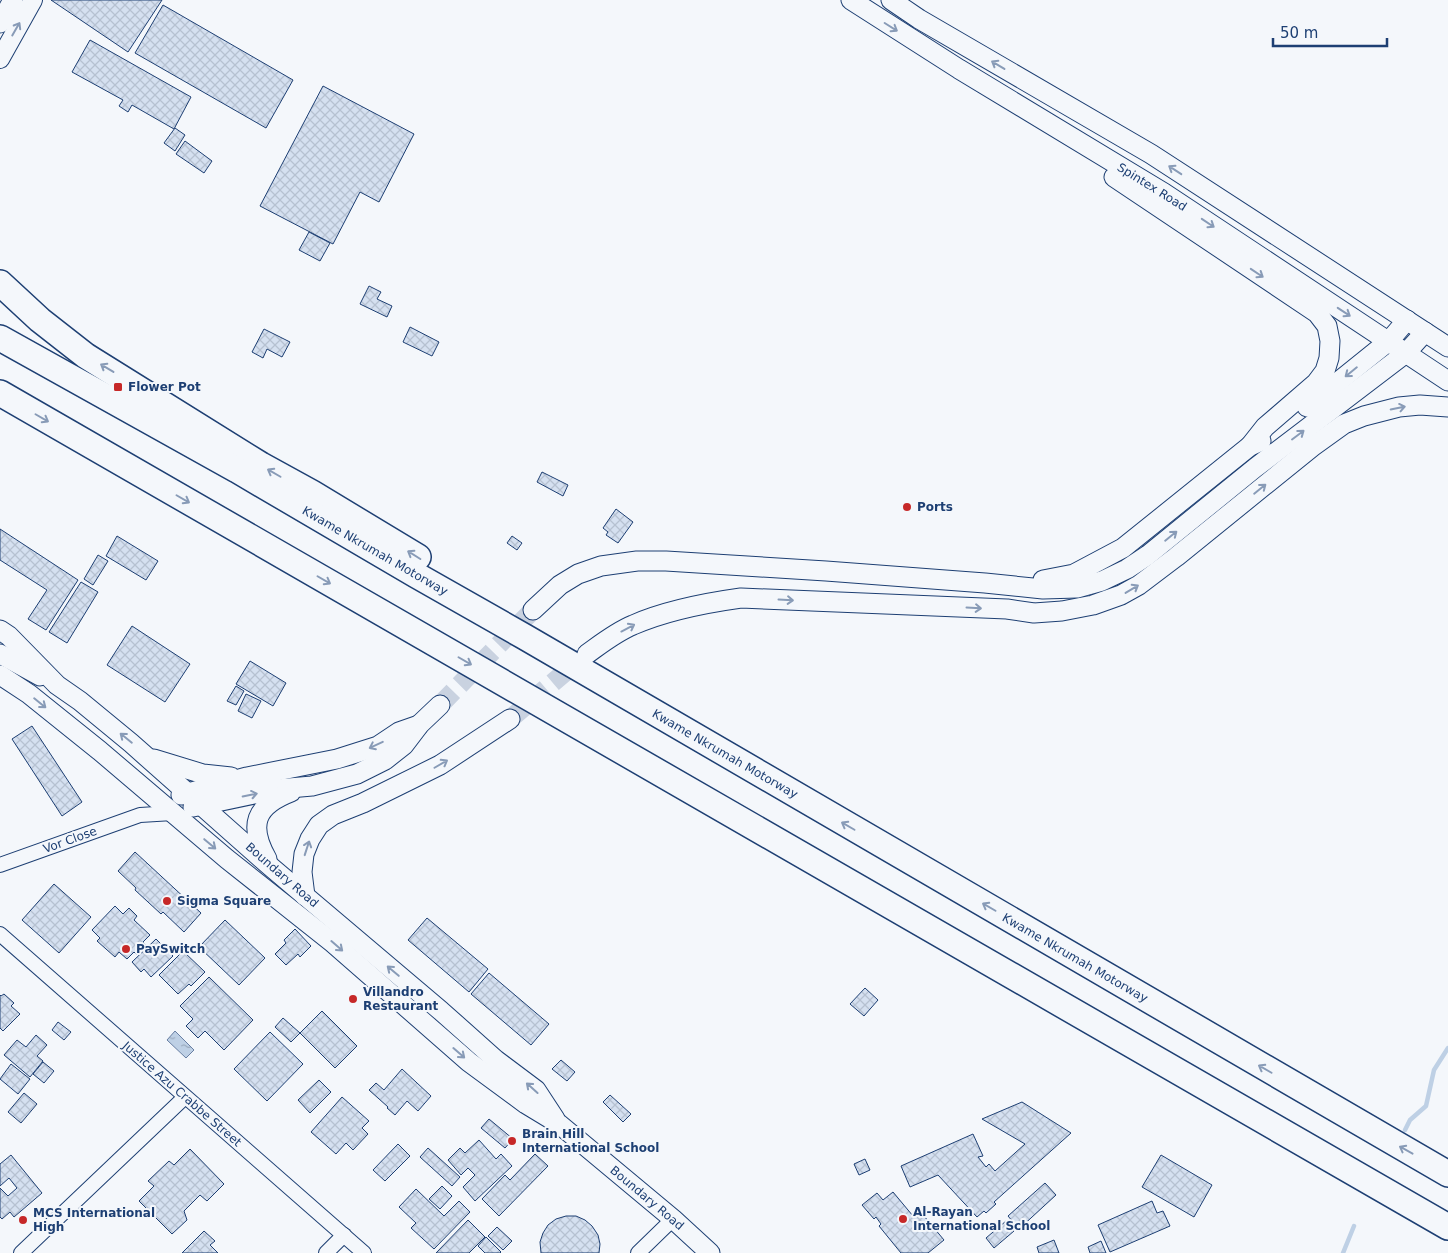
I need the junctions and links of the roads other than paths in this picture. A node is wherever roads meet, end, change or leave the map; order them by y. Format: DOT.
graph roads {
  1 [pos="13,0"];
  2 [pos="33,0"];
  3 [pos="851,0"];
  4 [pos="891,0"];
  5 [pos="0,23"];
  6 [pos="0,59"];
  7 [pos="1048,122"];
  8 [pos="0,282"];
  9 [pos="1407,320"];
  10 [pos="1425,332"];
  11 [pos="0,338"];
  12 [pos="1389,341"];
  13 [pos="1448,347"];
  14 [pos="1406,353"];
  15 [pos="1448,381"];
  16 [pos="0,393"];
  17 [pos="1448,408"];
  18 [pos="1250,446"];
  19 [pos="896,577"];
  20 [pos="1014,586"];
  21 [pos="925,606"];
  22 [pos="533,610"];
  23 [pos="493,618"];
  24 [pos="0,630"];
  25 [pos="0,654"];
  26 [pos="587,654"];
  27 [pos="0,675"];
  28 [pos="57,685"];
  29 [pos="440,705"];
  30 [pos="510,719"];
  31 [pos="420,724"];
  32 [pos="148,757"];
  33 [pos="248,777"];
  34 [pos="302,787"];
  35 [pos="196,799"];
  36 [pos="158,801"];
  37 [pos="172,813"];
  38 [pos="140,815"];
  39 [pos="0,865"];
  40 [pos="271,867"];
  41 [pos="305,896"];
  42 [pos="0,934"];
  43 [pos="185,1097"];
  44 [pos="559,1124"];
  45 [pos="1448,1174"];
  46 [pos="673,1219"];
  47 [pos="1448,1227"];
  48 [pos="344,1235"];
  49 [pos="21,1253"];
  50 [pos="326,1253"];
  51 [pos="364,1253"];
  52 [pos="638,1253"];
  53 [pos="710,1253"];
  1 -- 5 [label="main road"];
  6 -- 2 [label="street, one-way"];
  3 -- 7 [label="main road, Spintex Road, one-way"];
  9 -- 4 [label="main road, one-way"];
  7 -- 12 [label="main road, Spintex Road, one-way"];
  7 -- 18 [label="main road, one-way"];
  23 -- 8 [label="highway, one-way"];
  9 -- 10 [label="main road"];
  9 -- 12 [label="main road"];
  10 -- 13 [label="main road"];
  10 -- 14 [label="main road"];
  11 -- 23 [label="highway, Kwame Nkrumah Motorway"];
  12 -- 14 [label="main road, Spintex Road"];
  12 -- 18 [label="main road, one-way"];
  14 -- 15 [label="main road, Spintex Road"];
  20 -- 14 [label="main road, one-way"];
  16 -- 47 [label="highway, one-way"];
  21 -- 17 [label="main road, one-way"];
  18 -- 20 [label="main road"];
  19 -- 20 [label="main road"];
  19 -- 21 [label="main road"];
  19 -- 22 [label="main road"];
  26 -- 21 [label="main road, one-way"];
  45 -- 23 [label="highway, Kwame Nkrumah Motorway, one-way"];
  24 -- 28 [label="main road, Boundary Road"];
  25 -- 28 [label="main road"];
  27 -- 36 [label="main road, Boundary Road, one-way"];
  32 -- 28 [label="main road, Boundary Road, one-way"];
  29 -- 31 [label="main road"];
  41 -- 30 [label="main road, one-way"];
  31 -- 33 [label="main road, one-way"];
  31 -- 34 [label="main road"];
  32 -- 33 [label="main road"];
  32 -- 35 [label="main road, Boundary Road"];
  33 -- 35 [label="main road"];
  35 -- 34 [label="main road, one-way"];
  34 -- 40 [label="main road"];
  35 -- 36 [label="main road"];
  35 -- 37 [label="main road"];
  35 -- 40 [label="main road, Boundary Road"];
  36 -- 37 [label="main road, Boundary Road"];
  36 -- 38 [label="street, Vor Close"];
  37 -- 38 [label="street, Vor Close"];
  37 -- 44 [label="main road, Boundary Road, one-way"];
  38 -- 39 [label="street, Vor Close"];
  40 -- 41 [label="main road, Boundary Road"];
  44 -- 41 [label="main road, Boundary Road, one-way"];
  42 -- 43 [label="street, Justice Azu Crabbe Street"];
  43 -- 48 [label="street, Justice Azu Crabbe Street"];
  43 -- 49 [label="street"];
  44 -- 46 [label="main road, Boundary Road"];
  46 -- 52 [label="street"];
  46 -- 53 [label="main road, Boundary Road"];
  48 -- 50 [label="street"];
  48 -- 51 [label="street, Justice Azu Crabbe Street"];
}
